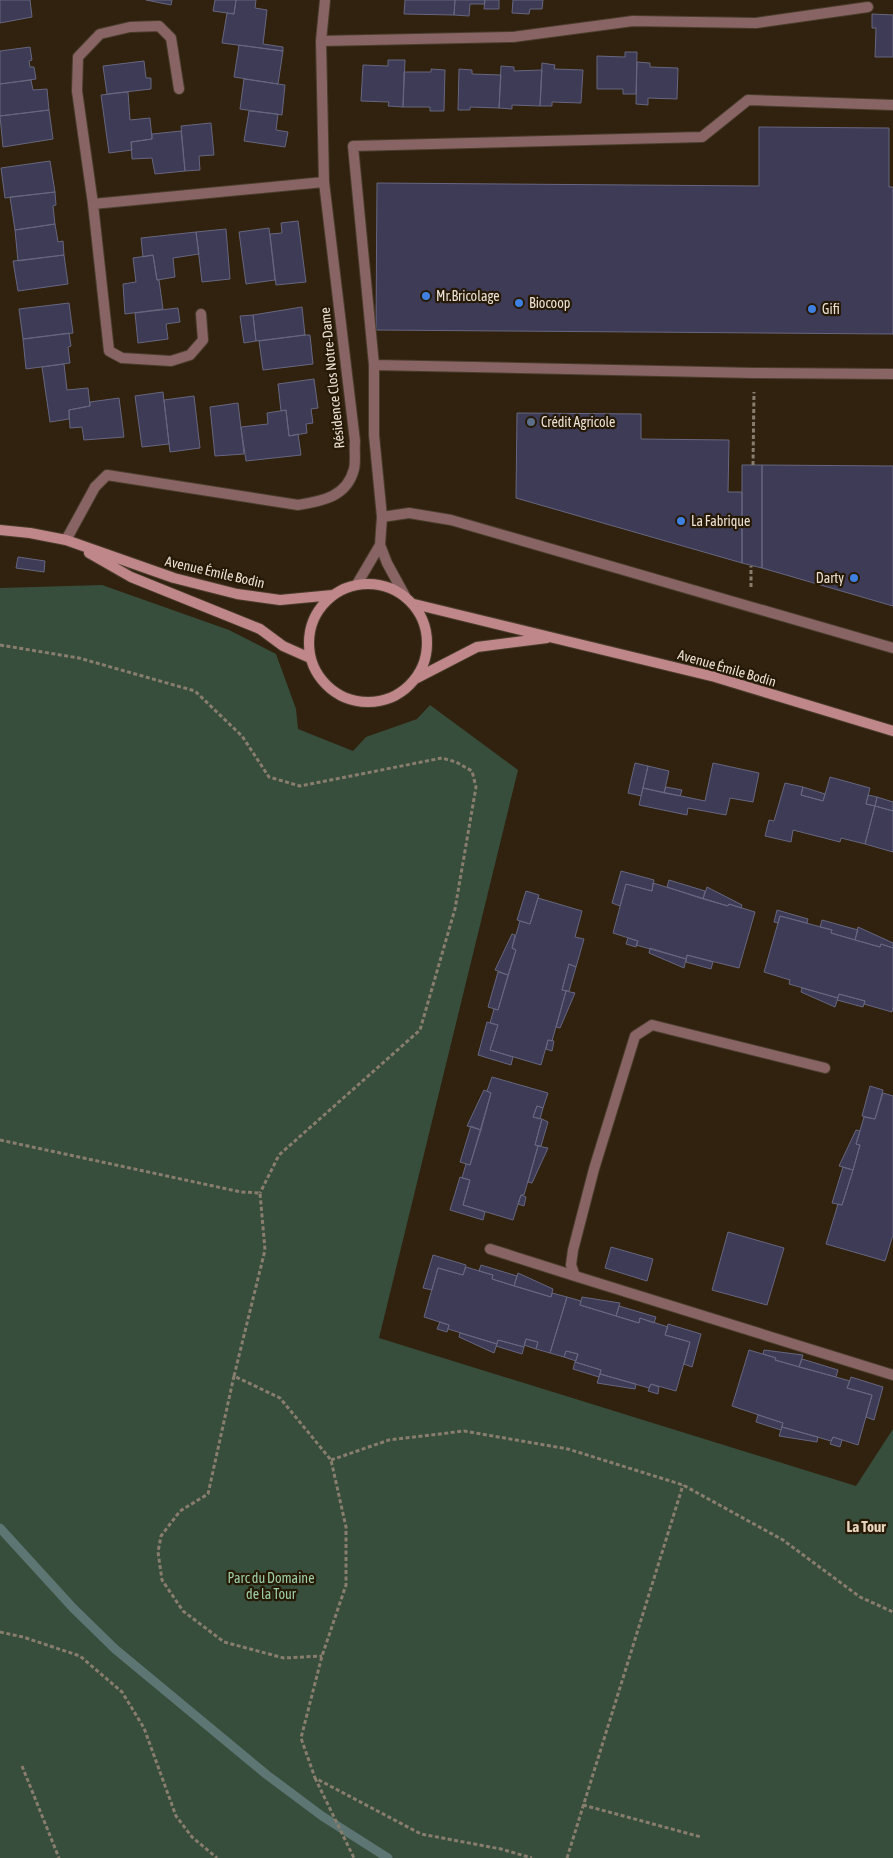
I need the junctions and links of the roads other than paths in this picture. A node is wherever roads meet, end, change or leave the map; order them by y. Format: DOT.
graph roads {
  1 [pos="325,0"];
  2 [pos="868,7"];
  3 [pos="321,41"];
  4 [pos="179,89"];
  5 [pos="893,105"];
  6 [pos="324,182"];
  7 [pos="93,204"];
  8 [pos="201,314"];
  9 [pos="374,365"];
  10 [pos="893,374"];
  11 [pos="382,517"];
  12 [pos="0,530"];
  13 [pos="66,540"];
  14 [pos="380,545"];
  15 [pos="357,584"];
  16 [pos="333,595"];
  17 [pos="405,596"];
  18 [pos="414,604"];
  19 [pos="553,637"];
  20 [pos="893,648"];
  21 [pos="310,658"];
  22 [pos="415,679"];
  23 [pos="893,731"];
  24 [pos="825,1068"];
  25 [pos="490,1249"];
  26 [pos="575,1276"];
  27 [pos="892,1373"];
  1 -- 3 [label="street, Résidence Clos Notre-Dame"];
  2 -- 3 [label="street"];
  3 -- 6 [label="street, Résidence Clos Notre-Dame"];
  4 -- 7 [label="street"];
  5 -- 9 [label="street"];
  6 -- 7 [label="street"];
  6 -- 13 [label="street, Résidence Clos Notre-Dame"];
  7 -- 8 [label="street"];
  9 -- 10 [label="street"];
  9 -- 11 [label="street"];
  11 -- 14 [label="street"];
  11 -- 20 [label="street"];
  12 -- 13 [label="main road, Avenue Émile Bodin"];
  13 -- 16 [label="main road, Avenue Émile Bodin"];
  13 -- 21 [label="main road, Avenue Émile Bodin"];
  14 -- 15 [label="street"];
  14 -- 17 [label="street"];
  15 -- 16 [label="main road"];
  15 -- 17 [label="main road"];
  16 -- 21 [label="main road"];
  17 -- 18 [label="main road"];
  18 -- 19 [label="main road, Avenue Émile Bodin"];
  18 -- 22 [label="main road"];
  19 -- 22 [label="main road, Avenue Émile Bodin"];
  19 -- 23 [label="main road, Avenue Émile Bodin"];
  21 -- 22 [label="main road"];
  24 -- 26 [label="street"];
  25 -- 26 [label="street"];
  26 -- 27 [label="street"];
}
